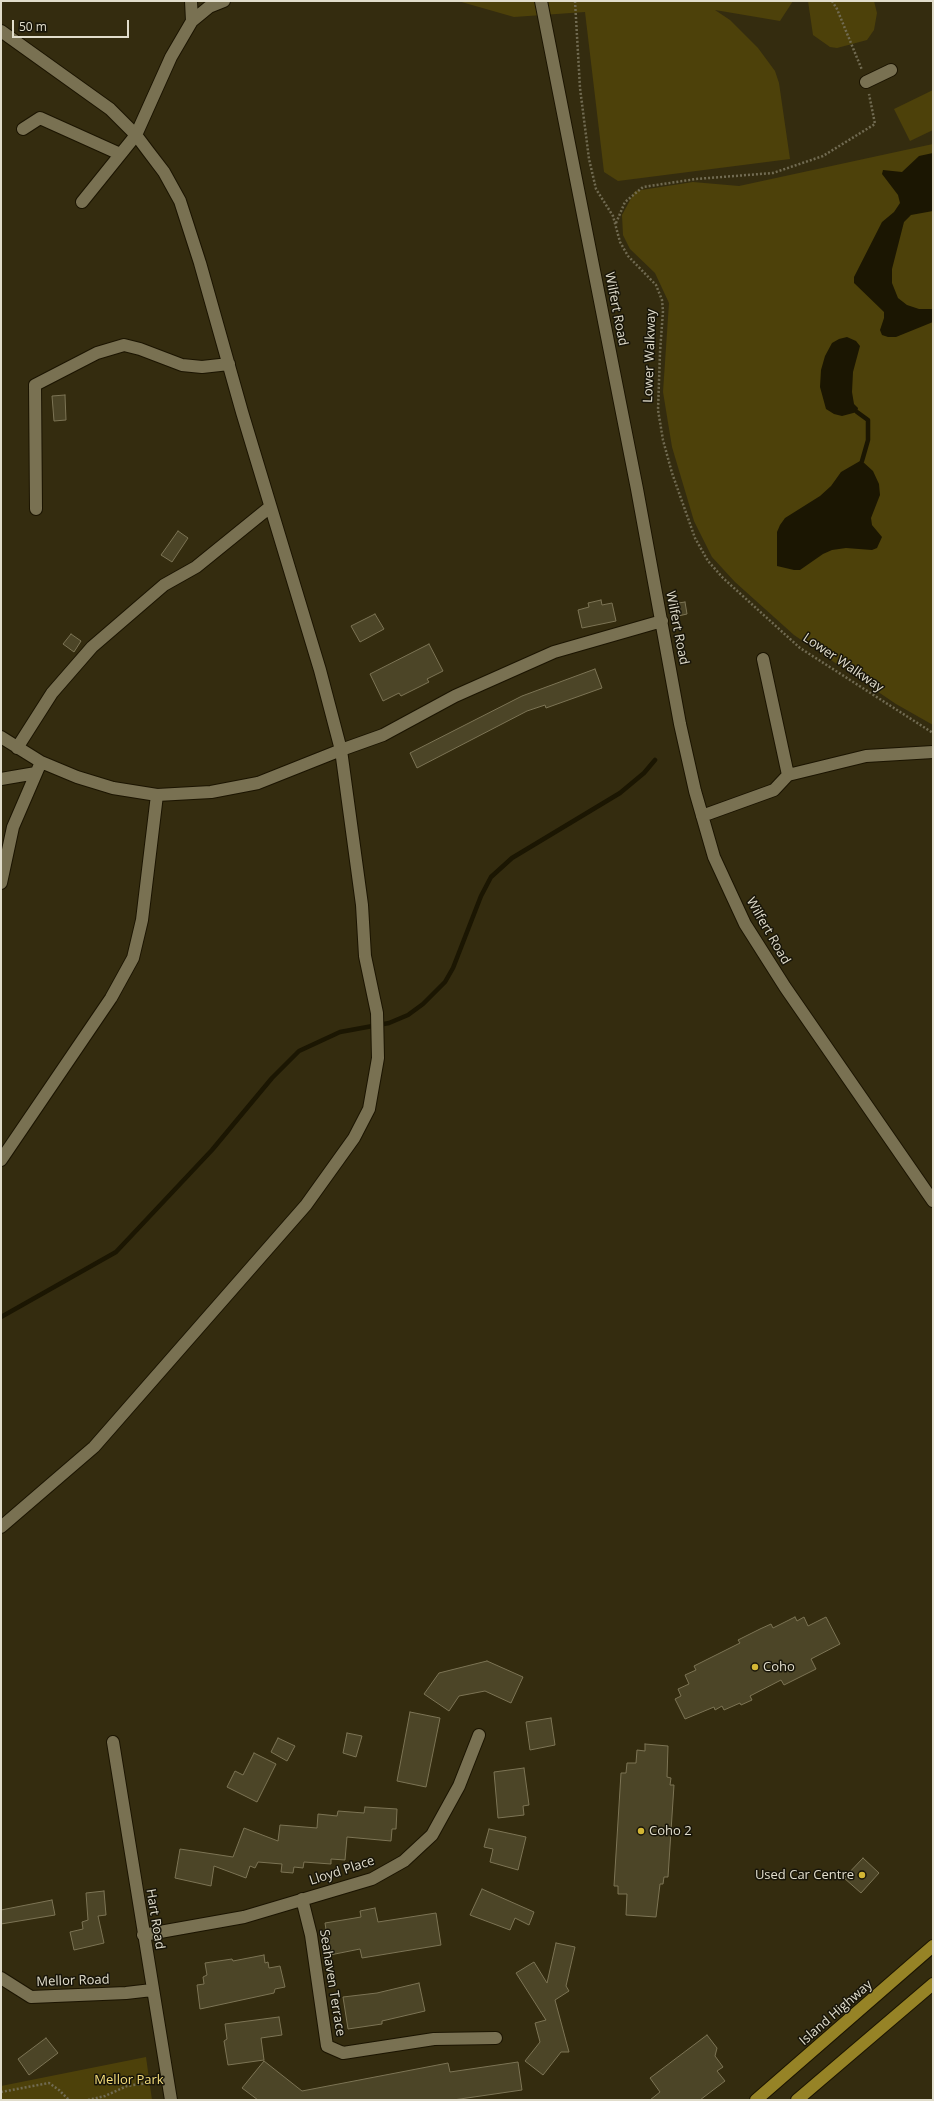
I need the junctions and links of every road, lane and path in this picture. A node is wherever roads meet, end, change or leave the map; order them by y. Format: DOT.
graph roads {
  1 [pos="191,1"];
  2 [pos="224,1"];
  3 [pos="541,1"];
  4 [pos="575,1"];
  5 [pos="832,1"];
  6 [pos="192,21"];
  7 [pos="1,31"];
  8 [pos="891,70"];
  9 [pos="866,82"];
  10 [pos="23,130"];
  11 [pos="136,135"];
  12 [pos="120,154"];
  13 [pos="82,202"];
  14 [pos="616,224"];
  15 [pos="229,364"];
  16 [pos="270,507"];
  17 [pos="36,509"];
  18 [pos="662,621"];
  19 [pos="763,660"];
  20 [pos="933,733"];
  21 [pos="1,738"];
  22 [pos="17,748"];
  23 [pos="341,750"];
  24 [pos="933,752"];
  25 [pos="39,768"];
  26 [pos="788,775"];
  27 [pos="1,779"];
  28 [pos="157,796"];
  29 [pos="702,816"];
  30 [pos="1,883"];
  31 [pos="1,1160"];
  32 [pos="933,1201"];
  33 [pos="1,1527"];
  34 [pos="479,1735"];
  35 [pos="113,1742"];
  36 [pos="302,1898"];
  37 [pos="143,1935"];
  38 [pos="933,1946"];
  39 [pos="1,1978"];
  40 [pos="933,1984"];
  41 [pos="152,1990"];
  42 [pos="496,2038"];
  43 [pos="168,2082"];
  44 [pos="1,2092"];
  45 [pos="69,2100"];
  46 [pos="88,2100"];
  47 [pos="170,2100"];
  48 [pos="756,2100"];
  49 [pos="797,2100"];
  1 -- 6 [label="street"];
  2 -- 6 [label="street"];
  3 -- 18 [label="street, Wilfert Road"];
  4 -- 14 [label="path, Lower Walkway"];
  5 -- 9 [label="path"];
  6 -- 11 [label="street"];
  7 -- 11 [label="street"];
  8 -- 9 [label="street"];
  9 -- 14 [label="path"];
  10 -- 12 [label="street"];
  11 -- 12 [label="street"];
  11 -- 15 [label="street"];
  12 -- 13 [label="street"];
  14 -- 20 [label="path, Lower Walkway"];
  15 -- 16 [label="street"];
  15 -- 17 [label="street"];
  16 -- 22 [label="street"];
  16 -- 23 [label="street"];
  18 -- 23 [label="street"];
  18 -- 29 [label="street, Wilfert Road"];
  19 -- 26 [label="street"];
  21 -- 22 [label="street"];
  22 -- 25 [label="street"];
  23 -- 28 [label="street"];
  23 -- 33 [label="street"];
  24 -- 26 [label="street"];
  25 -- 27 [label="street"];
  25 -- 28 [label="street"];
  25 -- 30 [label="street"];
  26 -- 29 [label="street"];
  28 -- 31 [label="street"];
  29 -- 32 [label="street, Wilfert Road"];
  34 -- 36 [label="street, Lloyd Place"];
  35 -- 37 [label="street, Hart Road"];
  36 -- 37 [label="street, Lloyd Place"];
  36 -- 42 [label="street, Seahaven Terrace"];
  37 -- 41 [label="street, Hart Road"];
  38 -- 48 [label="main road, Island Highway"];
  39 -- 41 [label="street, Mellor Road"];
  40 -- 49 [label="main road"];
  41 -- 43 [label="street, Hart Road"];
  43 -- 46 [label="path"];
  43 -- 47 [label="street, Hart Road"];
  44 -- 45 [label="path"];
}
